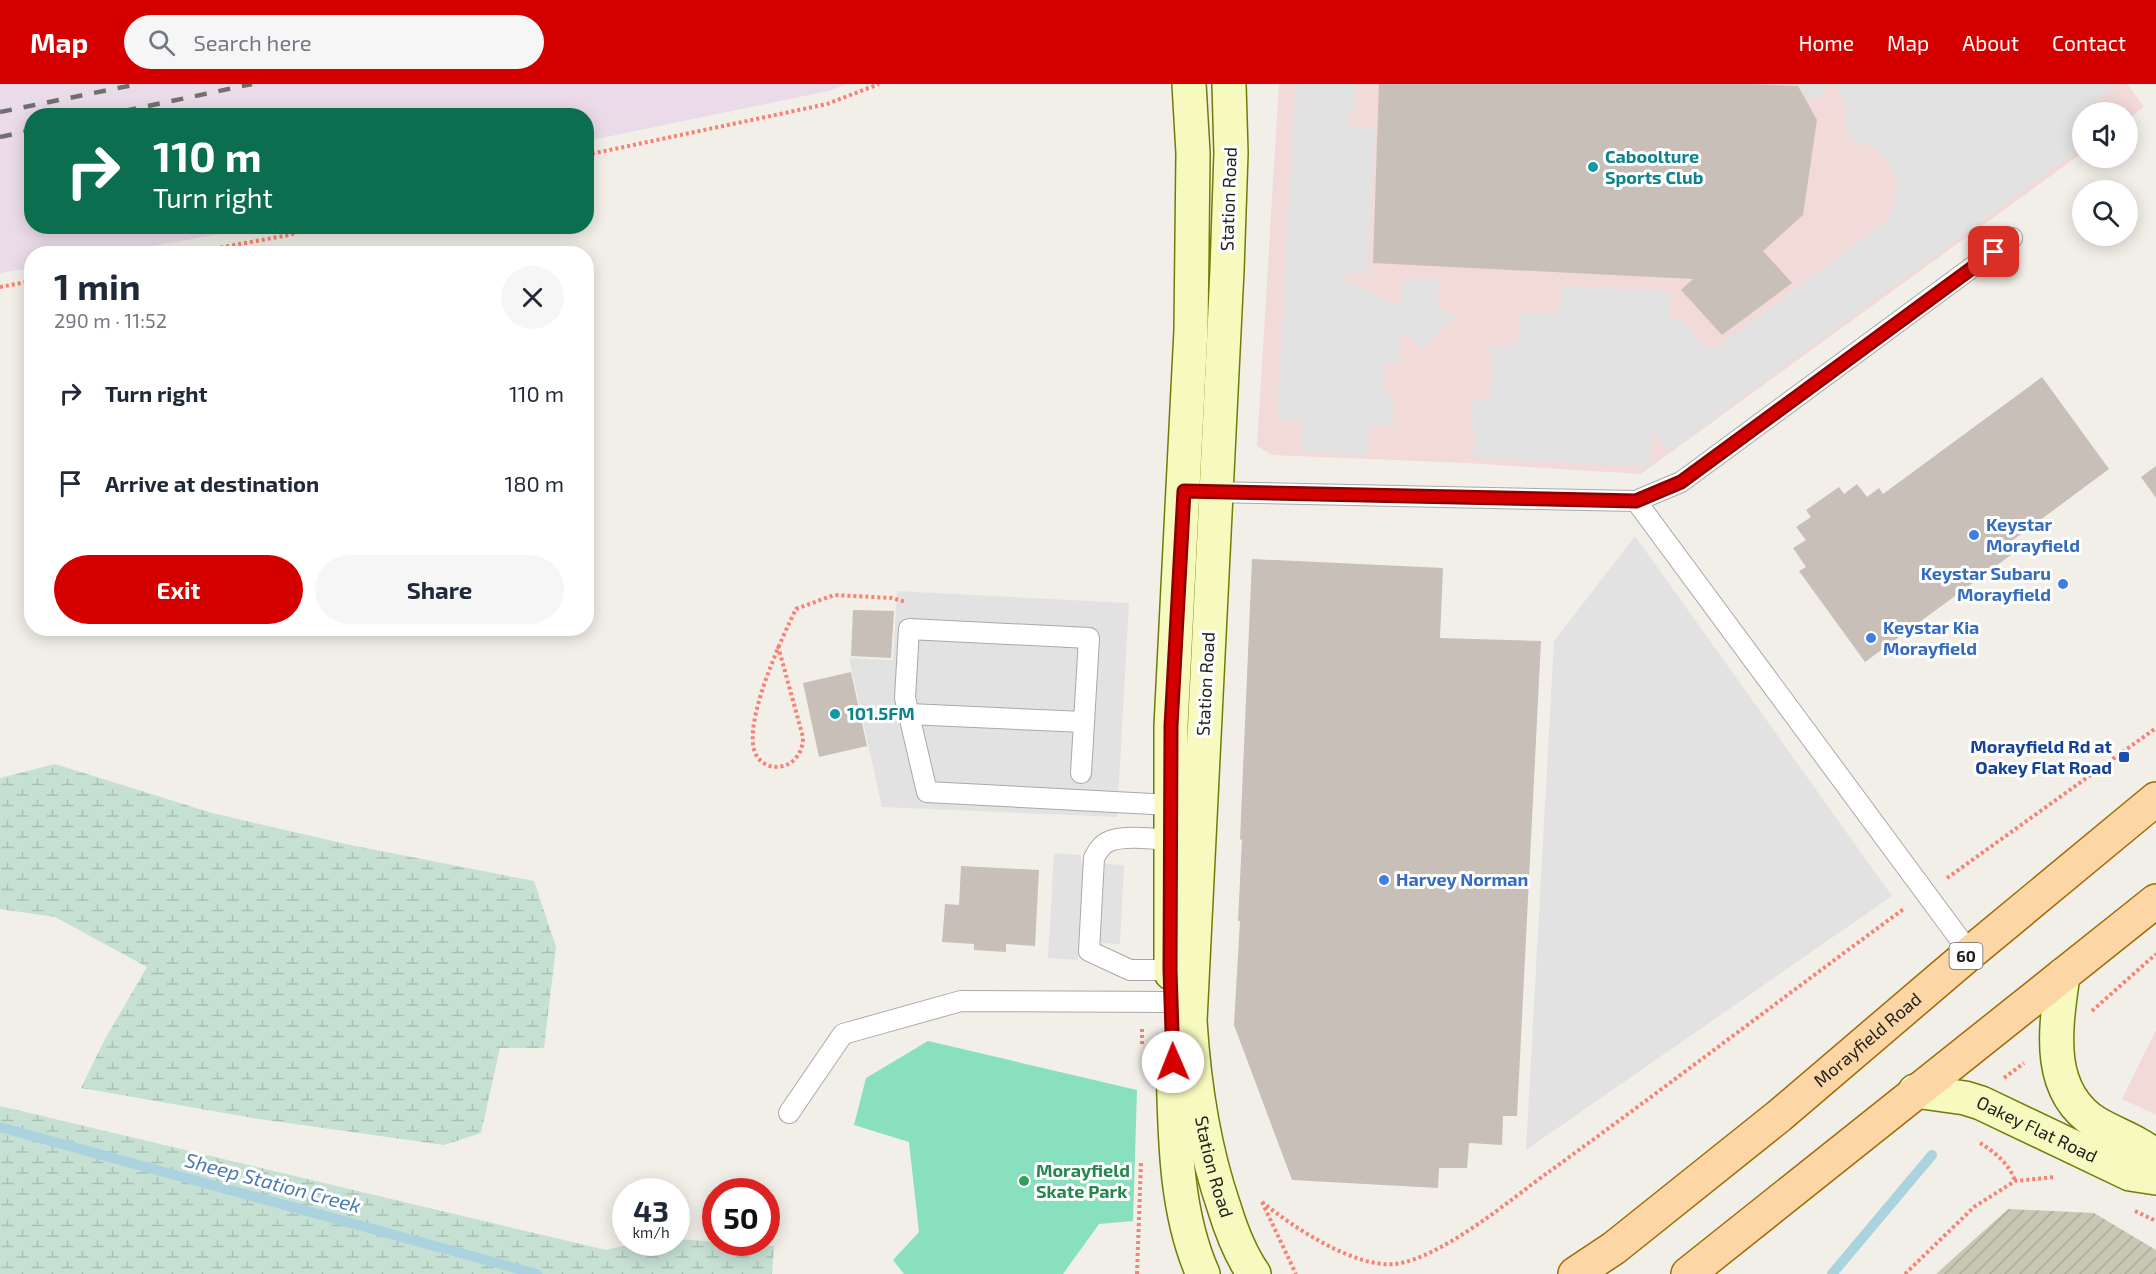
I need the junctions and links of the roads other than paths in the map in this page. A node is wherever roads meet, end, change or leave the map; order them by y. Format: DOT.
graph roads {
  1 [pos="1189,84"];
  2 [pos="1229,84"];
  3 [pos="2012,238"];
  4 [pos="1184,491"];
  5 [pos="1215,492"];
  6 [pos="1636,501"];
  7 [pos="909,714"];
  8 [pos="1084,722"];
  9 [pos="1081,773"];
  10 [pos="2156,799"];
  11 [pos="1171,805"];
  12 [pos="1184,841"];
  13 [pos="2156,901"];
  14 [pos="1970,953"];
  15 [pos="1181,970"];
  16 [pos="2063,975"];
  17 [pos="1172,1002"];
  18 [pos="1914,1091"];
  19 [pos="789,1113"];
  20 [pos="2156,1157"];
  21 [pos="2156,1178"];
  22 [pos="1203,1274"];
  23 [pos="1254,1274"];
  24 [pos="1575,1274"];
  25 [pos="1688,1274"];
  1 -- 4 [label="main road, Station Road"];
  2 -- 5 [label="main road, Station Road"];
  3 -- 6 [label="lane"];
  4 -- 5 [label="lane"];
  4 -- 11 [label="main road, Station Road"];
  5 -- 6 [label="lane"];
  5 -- 12 [label="main road, Station Road"];
  6 -- 14 [label="lane"];
  7 -- 8 [label="lane"];
  7 -- 8 [label="lane"];
  7 -- 11 [label="lane"];
  8 -- 9 [label="lane"];
  10 -- 14 [label="main road, Morayfield Road / 60"];
  11 -- 12 [label="main road, Station Road"];
  12 -- 15 [label="main road, Station Road"];
  12 -- 15 [label="lane"];
  13 -- 16 [label="main road"];
  14 -- 24 [label="main road, Morayfield Road / 60"];
  15 -- 17 [label="main road, Station Road"];
  15 -- 23 [label="main road, Station Road"];
  16 -- 18 [label="main road"];
  16 -- 20 [label="main road, Oakey Flat Road"];
  17 -- 19 [label="lane"];
  17 -- 22 [label="main road, Station Road"];
  18 -- 21 [label="main road, Oakey Flat Road"];
  18 -- 25 [label="main road"];
}
